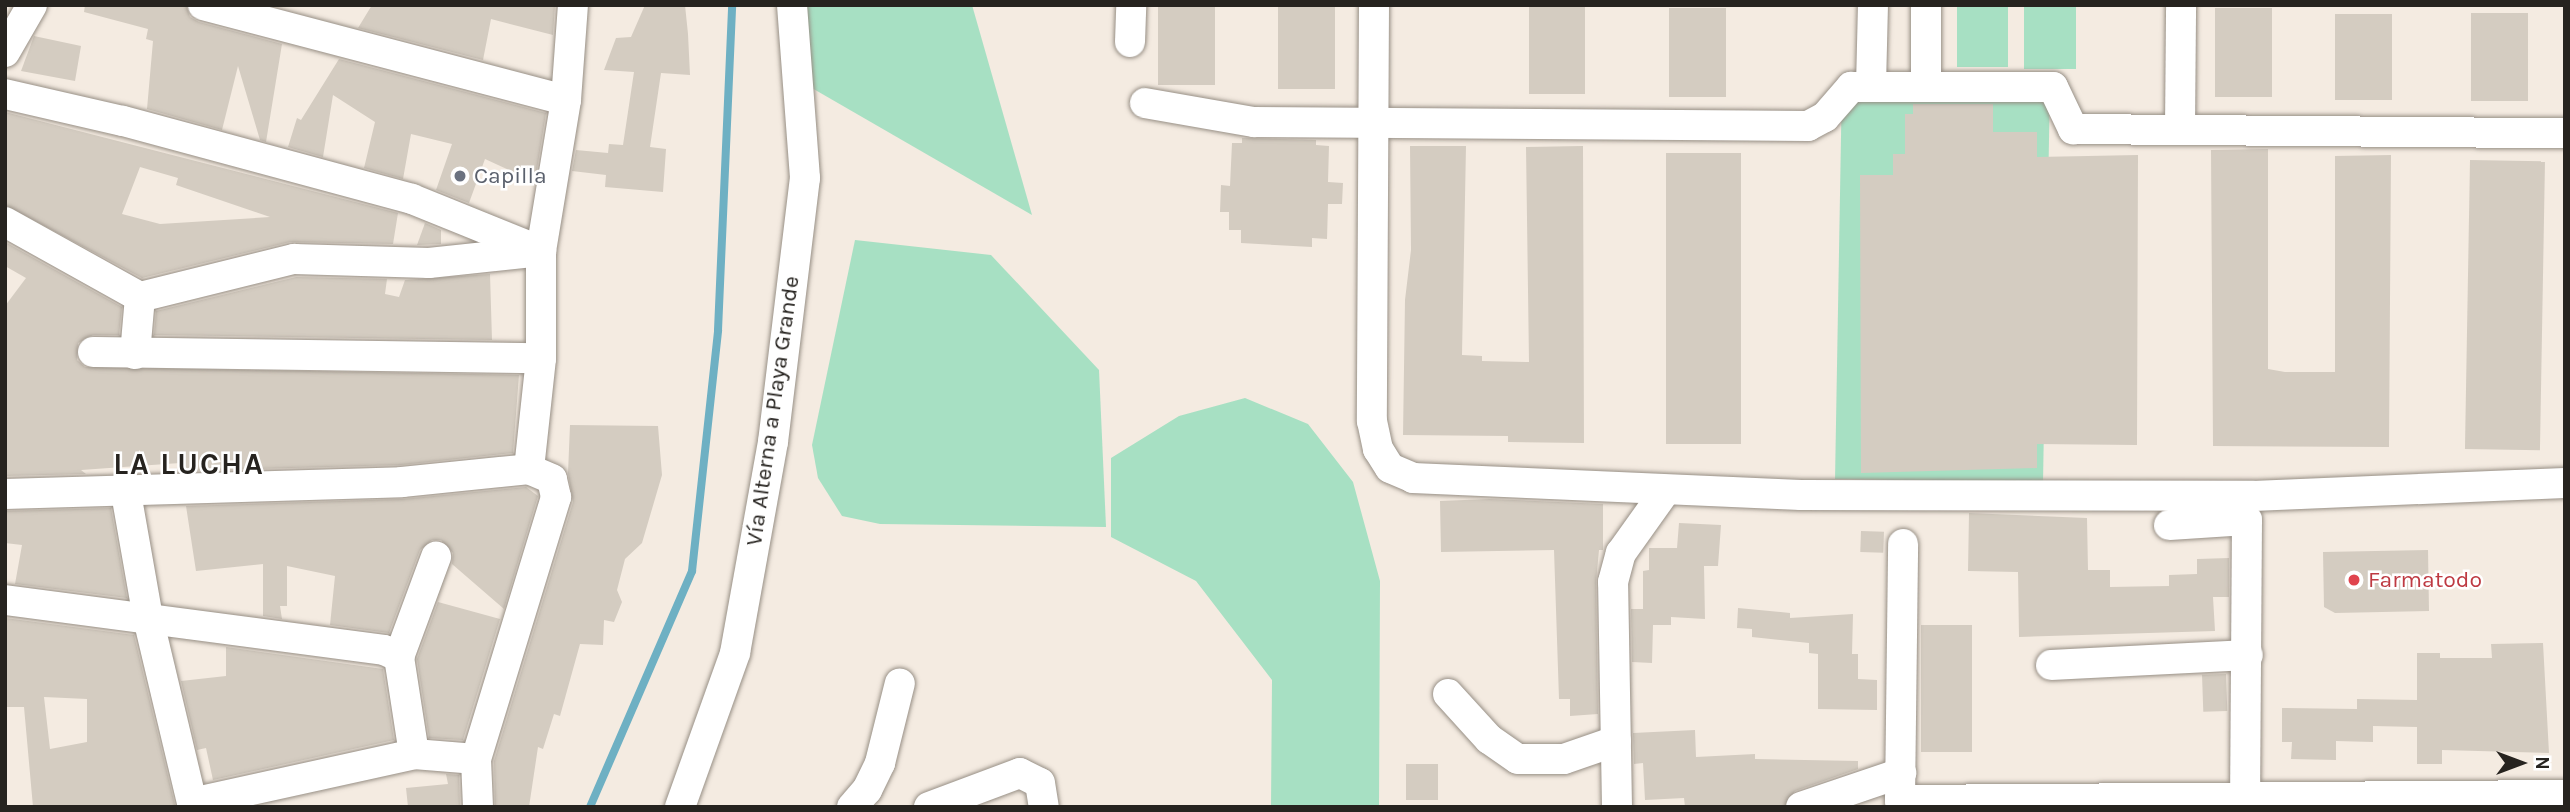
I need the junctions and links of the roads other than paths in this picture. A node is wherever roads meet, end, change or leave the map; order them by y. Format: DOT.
graph roads {
  1 [pos="32,5"];
  2 [pos="203,5"];
  3 [pos="573,5"];
  4 [pos="792,5"];
  5 [pos="1131,5"];
  6 [pos="1374,5"];
  7 [pos="1873,5"];
  8 [pos="1926,5"];
  9 [pos="2180,5"];
  10 [pos="1130,42"];
  11 [pos="5,52"];
  12 [pos="1871,86"];
  13 [pos="1926,88"];
  14 [pos="5,94"];
  15 [pos="566,100"];
  16 [pos="1145,103"];
  17 [pos="1376,121"];
  18 [pos="2180,129"];
  19 [pos="2565,133"];
  20 [pos="5,222"];
  21 [pos="541,251"];
  22 [pos="140,297"];
  23 [pos="93,352"];
  24 [pos="135,354"];
  25 [pos="541,358"];
  26 [pos="529,469"];
  27 [pos="2565,483"];
  28 [pos="1666,490"];
  29 [pos="125,493"];
  30 [pos="5,494"];
  31 [pos="2169,525"];
  32 [pos="1903,544"];
  33 [pos="436,557"];
  34 [pos="5,600"];
  35 [pos="148,618"];
  36 [pos="2248,655"];
  37 [pos="399,657"];
  38 [pos="2051,665"];
  39 [pos="900,683"];
  40 [pos="1448,694"];
  41 [pos="1616,741"];
  42 [pos="415,754"];
  43 [pos="476,759"];
  44 [pos="1901,793"];
  45 [pos="2565,795"];
  46 [pos="2245,802"];
  47 [pos="192,805"];
  48 [pos="478,807"];
  49 [pos="680,807"];
  50 [pos="852,807"];
  51 [pos="929,807"];
  52 [pos="1044,807"];
  53 [pos="1617,807"];
  54 [pos="1801,807"];
  1 -- 11 [label="street"];
  2 -- 15 [label="street"];
  3 -- 15 [label="street"];
  4 -- 49 [label="street, Vía Alterna a Playa Grande"];
  5 -- 10 [label="street"];
  6 -- 17 [label="street"];
  7 -- 12 [label="street"];
  8 -- 13 [label="street"];
  9 -- 18 [label="street"];
  12 -- 13 [label="street"];
  12 -- 17 [label="street"];
  13 -- 18 [label="street"];
  14 -- 21 [label="street"];
  15 -- 21 [label="street"];
  16 -- 17 [label="street"];
  17 -- 28 [label="street"];
  18 -- 19 [label="street"];
  20 -- 22 [label="street"];
  21 -- 22 [label="street"];
  21 -- 25 [label="street"];
  22 -- 24 [label="street"];
  23 -- 24 [label="street"];
  24 -- 25 [label="street"];
  25 -- 26 [label="street"];
  26 -- 29 [label="street"];
  26 -- 43 [label="street"];
  27 -- 28 [label="street"];
  28 -- 41 [label="street"];
  29 -- 30 [label="street"];
  29 -- 35 [label="street"];
  31 -- 36 [label="street"];
  32 -- 44 [label="street"];
  33 -- 37 [label="street"];
  34 -- 35 [label="street"];
  35 -- 37 [label="street"];
  35 -- 47 [label="street"];
  36 -- 38 [label="street"];
  36 -- 46 [label="street"];
  37 -- 42 [label="street"];
  39 -- 50 [label="street"];
  40 -- 41 [label="street"];
  41 -- 53 [label="street"];
  42 -- 43 [label="street"];
  42 -- 47 [label="street"];
  43 -- 48 [label="street"];
  44 -- 46 [label="street"];
  44 -- 54 [label="street"];
  45 -- 46 [label="street"];
  51 -- 52 [label="street"];
}
